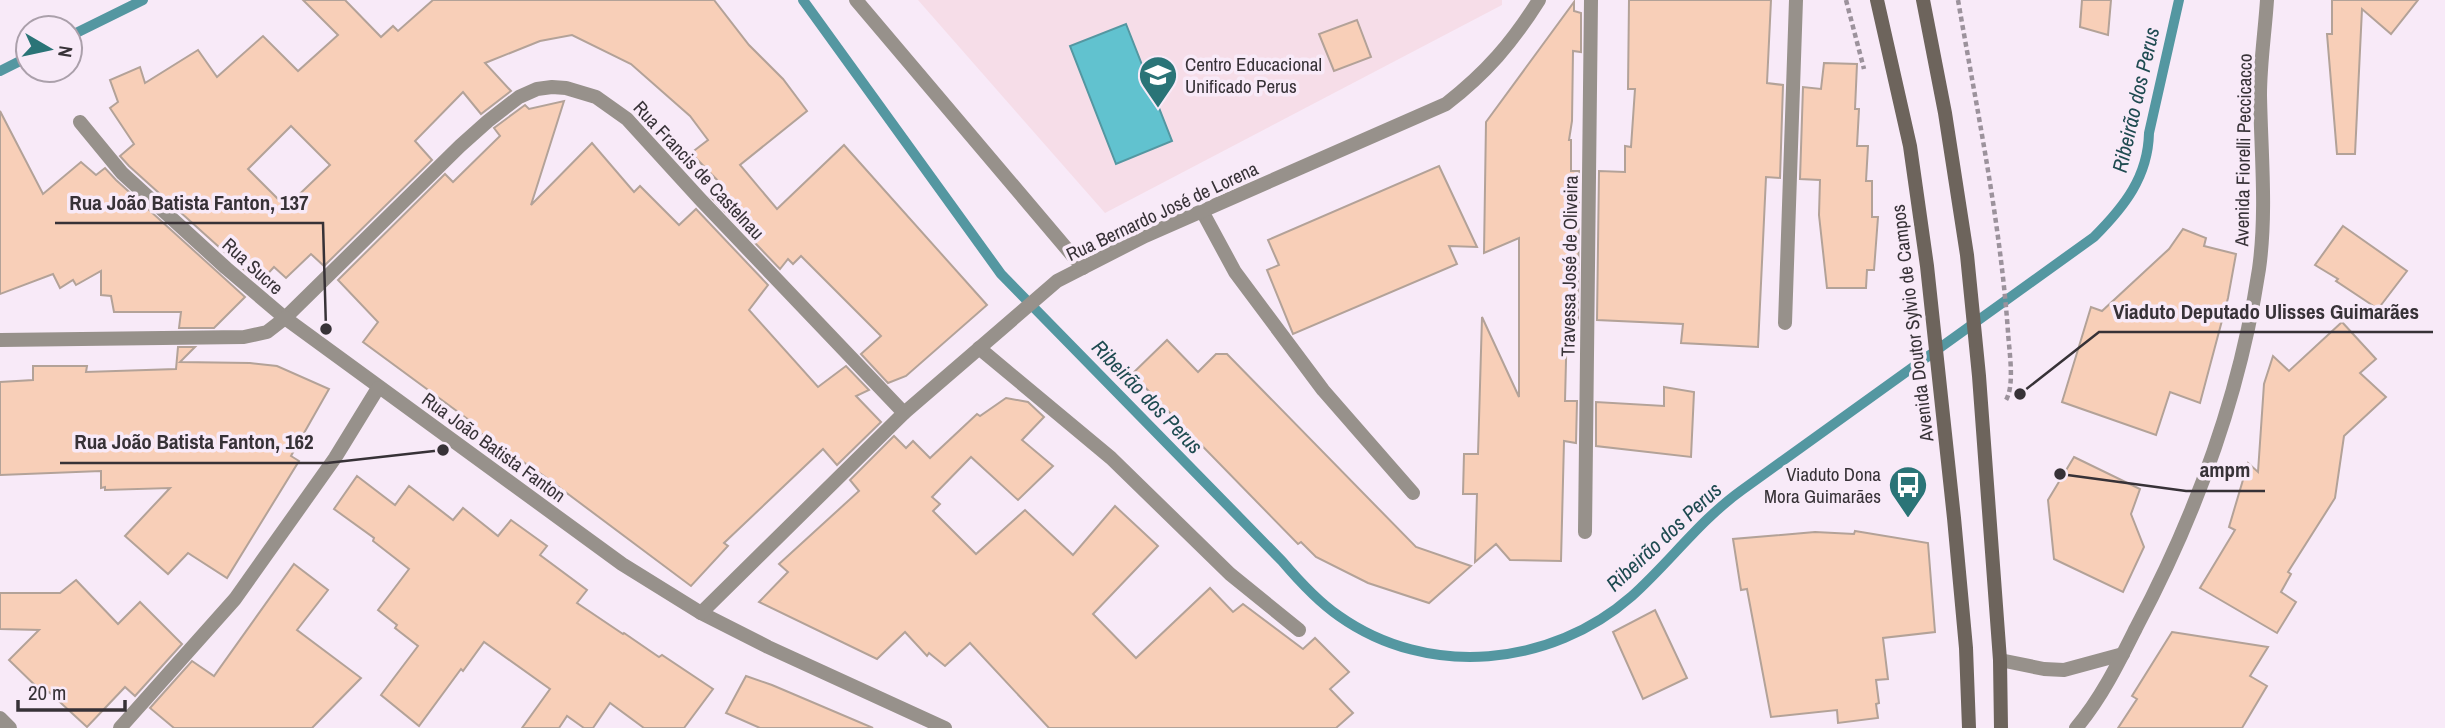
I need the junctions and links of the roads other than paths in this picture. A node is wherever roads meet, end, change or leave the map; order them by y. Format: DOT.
graph roads {
  1 [pos="856,0"];
  2 [pos="1539,0"];
  3 [pos="1591,0"];
  4 [pos="1796,0"];
  5 [pos="1877,0"];
  6 [pos="1923,0"];
  7 [pos="2267,0"];
  8 [pos="80,122"];
  9 [pos="1202,211"];
  10 [pos="1083,268"];
  11 [pos="285,318"];
  12 [pos="1785,323"];
  13 [pos="0,340"];
  14 [pos="975,351"];
  15 [pos="378,388"];
  16 [pos="907,411"];
  17 [pos="1413,493"];
  18 [pos="1584,532"];
  19 [pos="701,613"];
  20 [pos="1299,630"];
  21 [pos="2123,654"];
  22 [pos="2000,660"];
  23 [pos="2001,726"];
  24 [pos="120,728"];
  25 [pos="945,728"];
  26 [pos="1969,728"];
  27 [pos="2076,728"];
  1 -- 10 [label="street"];
  2 -- 9 [label="street, Rua Bernardo José de Lorena"];
  3 -- 18 [label="street, Travessa José de Oliveira"];
  4 -- 12 [label="street"];
  5 -- 26 [label="main road, Avenida Doutor Sylvio de Campos"];
  6 -- 22 [label="main road"];
  7 -- 21 [label="street, Avenida Fiorelli Peccicacco"];
  8 -- 11 [label="street, Rua Sucre"];
  9 -- 10 [label="street, Rua Bernardo José de Lorena"];
  9 -- 17 [label="street"];
  10 -- 14 [label="street, Rua Bernardo José de Lorena"];
  11 -- 13 [label="street"];
  11 -- 15 [label="street, Rua João Batista Fanton"];
  11 -- 16 [label="street, Rua Francis de Castelnau"];
  14 -- 16 [label="street, Rua Bernardo José de Lorena"];
  14 -- 20 [label="street"];
  15 -- 19 [label="street, Rua João Batista Fanton"];
  15 -- 24 [label="street"];
  16 -- 19 [label="street, Rua Bernardo José de Lorena"];
  19 -- 25 [label="street, Rua João Batista Fanton"];
  21 -- 22 [label="street"];
  21 -- 27 [label="street, Avenida Fiorelli Peccicacco"];
  22 -- 23 [label="main road"];
}
